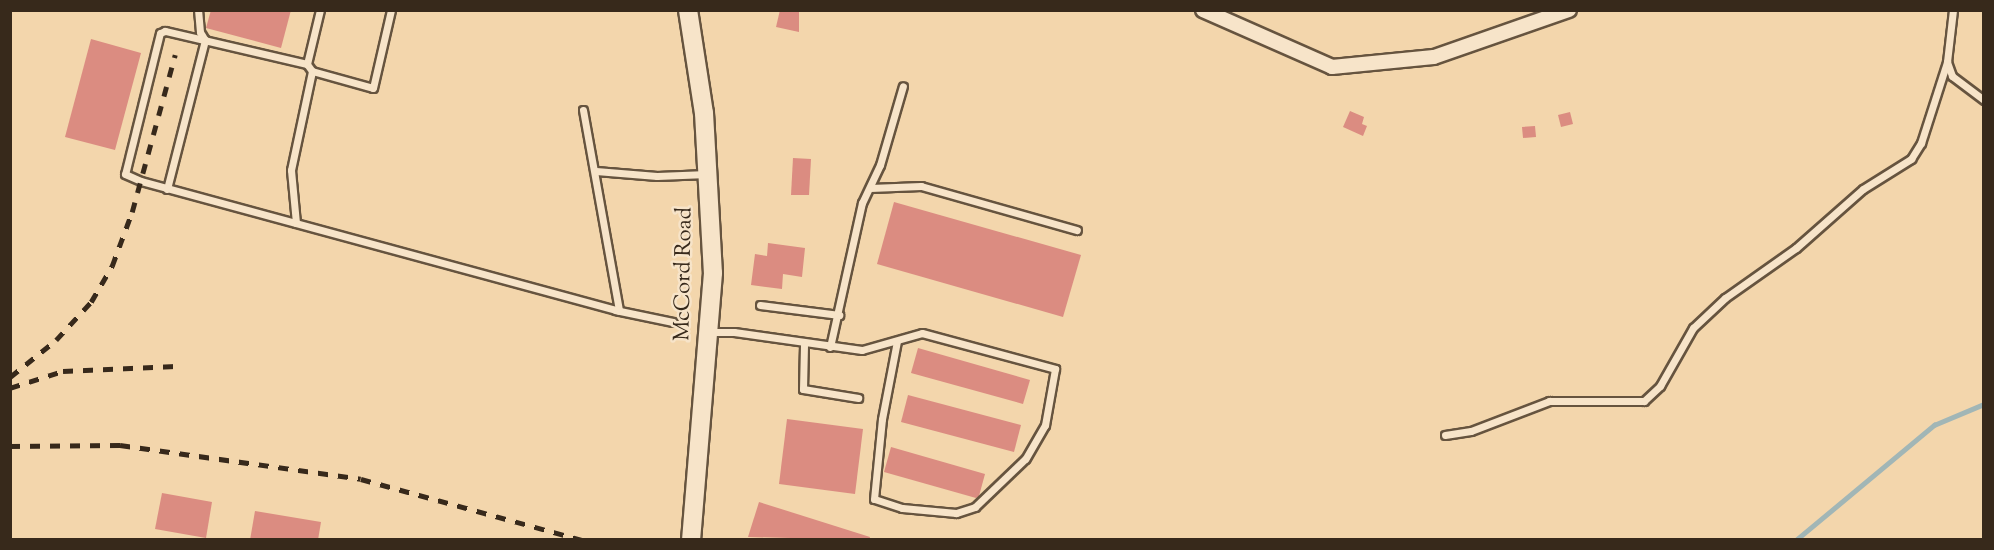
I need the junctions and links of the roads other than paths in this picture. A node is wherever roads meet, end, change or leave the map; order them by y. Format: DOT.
graph roads {
  1 [pos="198,10"];
  2 [pos="320,10"];
  3 [pos="391,10"];
  4 [pos="688,10"];
  5 [pos="1203,10"];
  6 [pos="1569,10"];
  7 [pos="1953,10"];
  8 [pos="205,40"];
  9 [pos="1947,62"];
  10 [pos="307,64"];
  11 [pos="312,71"];
  12 [pos="903,86"];
  13 [pos="1983,100"];
  14 [pos="583,110"];
  15 [pos="596,171"];
  16 [pos="708,174"];
  17 [pos="870,188"];
  18 [pos="166,189"];
  19 [pos="296,223"];
  20 [pos="1077,230"];
  21 [pos="760,305"];
  22 [pos="619,311"];
  23 [pos="839,315"];
  24 [pos="673,322"];
  25 [pos="709,333"];
  26 [pos="897,341"];
  27 [pos="804,345"];
  28 [pos="830,347"];
  29 [pos="858,398"];
  30 [pos="1445,435"];
  31 [pos="691,540"];
  1 -- 8 [label="lane"];
  2 -- 10 [label="lane"];
  3 -- 11 [label="lane"];
  4 -- 16 [label="street, McCord Road"];
  5 -- 6 [label="street"];
  7 -- 9 [label="lane"];
  8 -- 10 [label="lane"];
  8 -- 18 [label="lane"];
  8 -- 18 [label="lane"];
  9 -- 13 [label="lane"];
  9 -- 30 [label="lane"];
  10 -- 11 [label="lane"];
  11 -- 19 [label="lane"];
  12 -- 17 [label="lane"];
  14 -- 15 [label="lane"];
  15 -- 16 [label="lane"];
  15 -- 22 [label="lane"];
  16 -- 25 [label="street, McCord Road"];
  17 -- 20 [label="lane"];
  17 -- 23 [label="lane"];
  18 -- 19 [label="lane"];
  19 -- 22 [label="lane"];
  21 -- 23 [label="lane"];
  22 -- 24 [label="lane"];
  23 -- 28 [label="lane"];
  25 -- 27 [label="lane"];
  25 -- 31 [label="street, McCord Road"];
  26 -- 26 [label="lane"];
  26 -- 28 [label="lane"];
  27 -- 28 [label="lane"];
  27 -- 29 [label="lane"];
}
